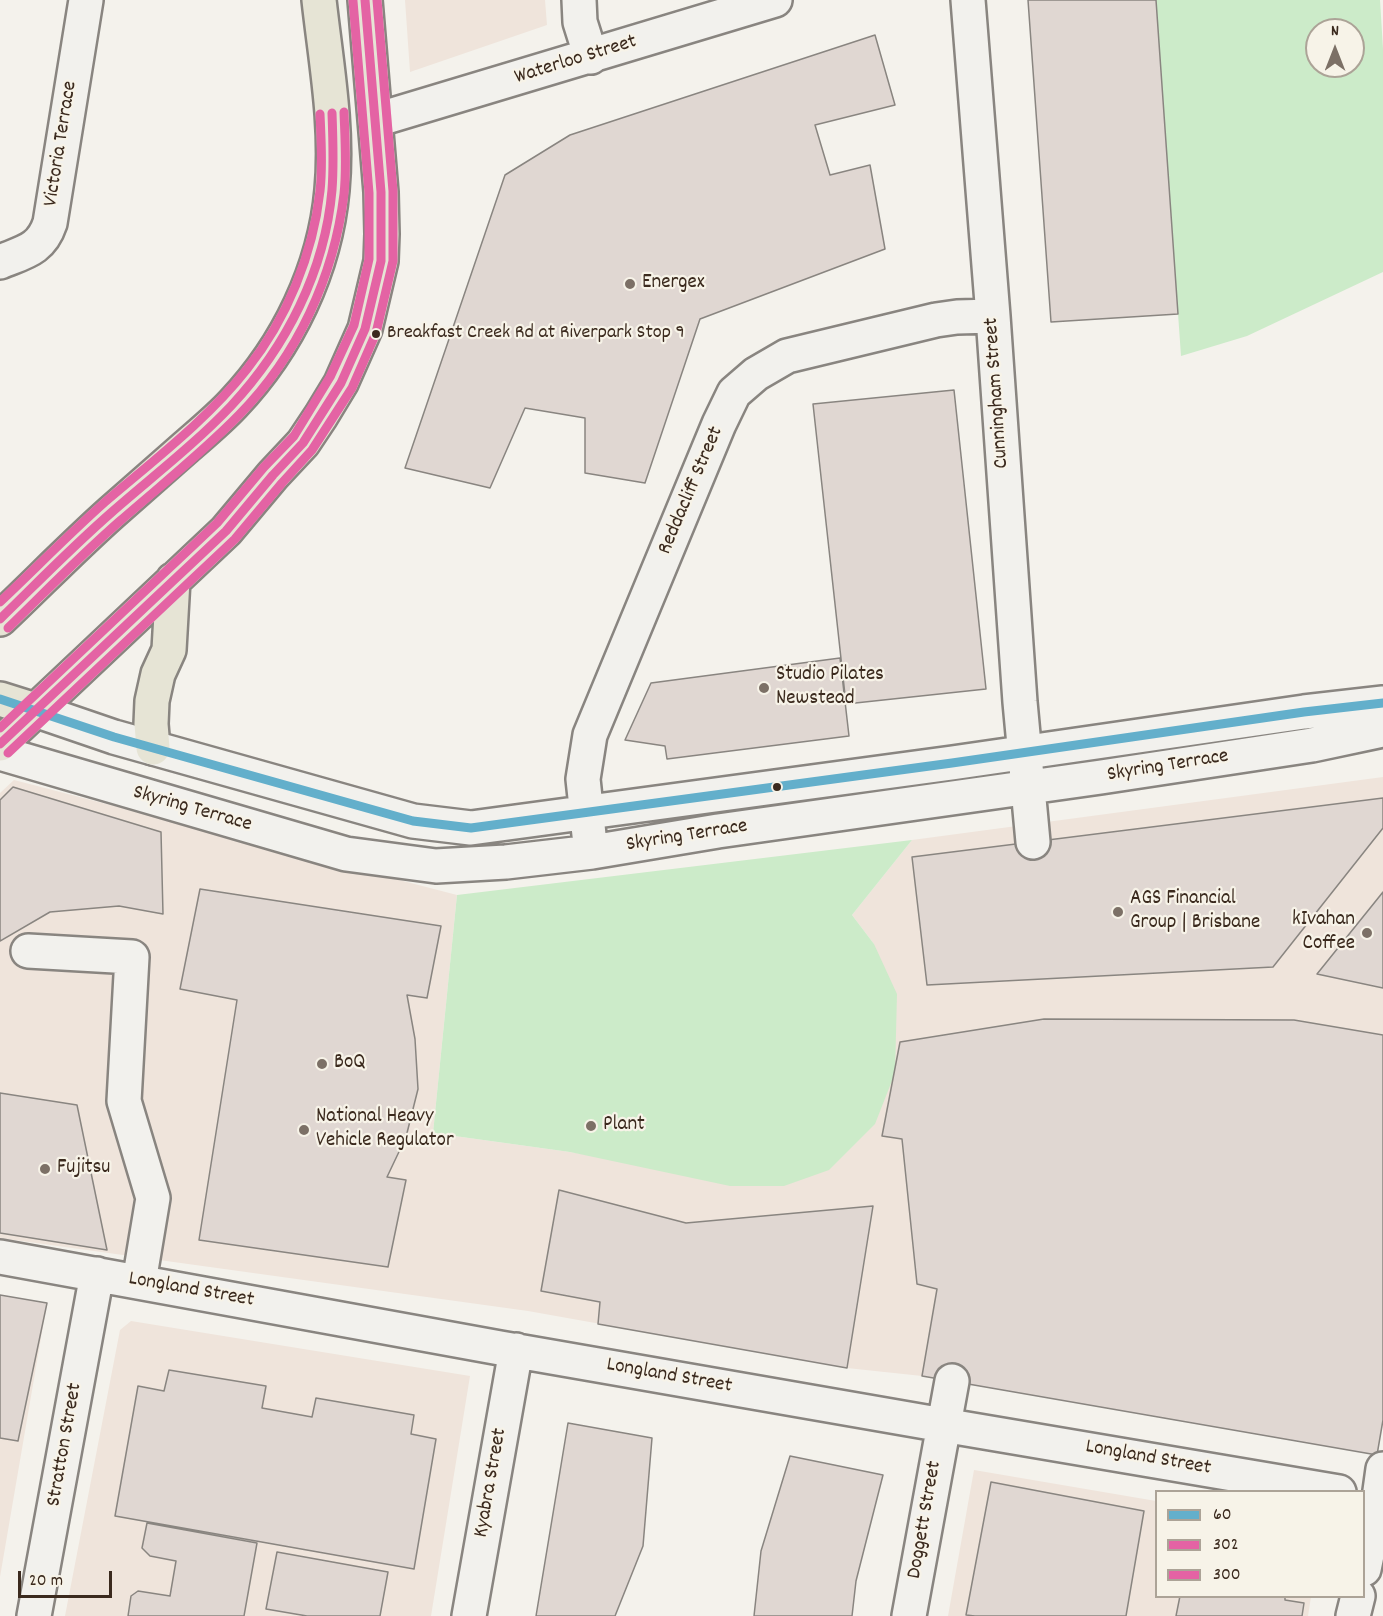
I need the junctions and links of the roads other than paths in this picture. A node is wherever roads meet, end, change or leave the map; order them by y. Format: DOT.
graph roads {
  1 [pos="86,0"];
  2 [pos="319,0"];
  3 [pos="365,0"];
  4 [pos="579,0"];
  5 [pos="776,0"];
  6 [pos="968,0"];
  7 [pos="591,57"];
  8 [pos="376,120"];
  9 [pos="0,262"];
  10 [pos="993,316"];
  11 [pos="173,580"];
  12 [pos="0,619"];
  13 [pos="0,699"];
  14 [pos="1383,703"];
  15 [pos="35,710"];
  16 [pos="1383,730"];
  17 [pos="0,744"];
  18 [pos="153,748"];
  19 [pos="0,753"];
  20 [pos="1024,753"];
  21 [pos="1028,787"];
  22 [pos="586,813"];
  23 [pos="1033,842"];
  24 [pos="592,852"];
  25 [pos="28,951"];
  26 [pos="0,1257"];
  27 [pos="97,1274"];
  28 [pos="139,1282"];
  29 [pos="516,1350"];
  30 [pos="952,1381"];
  31 [pos="943,1425"];
  32 [pos="1333,1490"];
  33 [pos="1377,1490"];
  34 [pos="1365,1563"];
  35 [pos="1358,1598"];
  36 [pos="34,1616"];
  37 [pos="469,1616"];
  38 [pos="909,1616"];
  39 [pos="1353,1616"];
  1 -- 9 [label="street, Victoria Terrace"];
  2 -- 12 [label="main road"];
  3 -- 8 [label="main road"];
  4 -- 7 [label="street"];
  5 -- 7 [label="street, Waterloo Street"];
  6 -- 10 [label="street, Cunningham Street"];
  7 -- 8 [label="street, Waterloo Street"];
  8 -- 11 [label="main road"];
  10 -- 20 [label="street, Cunningham Street"];
  10 -- 22 [label="street, Reddacliff Street"];
  11 -- 15 [label="main road"];
  11 -- 18 [label="main road"];
  13 -- 15 [label="main road"];
  14 -- 20 [label="street, Skyring Terrace"];
  15 -- 17 [label="main road"];
  15 -- 18 [label="street, Skyring Terrace"];
  16 -- 21 [label="street, Skyring Terrace"];
  18 -- 22 [label="street, Skyring Terrace"];
  19 -- 24 [label="street, Skyring Terrace"];
  20 -- 21 [label="street, Cunningham Street"];
  20 -- 22 [label="street, Skyring Terrace"];
  21 -- 23 [label="street, Cunningham Street"];
  21 -- 24 [label="street, Skyring Terrace"];
  22 -- 24 [label="street, Reddacliff Street"];
  25 -- 28 [label="street"];
  26 -- 27 [label="street, Longland Street"];
  27 -- 28 [label="street, Longland Street"];
  27 -- 36 [label="street, Stratton Street"];
  28 -- 29 [label="street, Longland Street"];
  29 -- 31 [label="street, Longland Street"];
  29 -- 37 [label="street, Kyabra Street"];
  30 -- 31 [label="street, Doggett Street"];
  31 -- 32 [label="street, Longland Street"];
  31 -- 38 [label="street, Doggett Street"];
  33 -- 34 [label="street"];
  35 -- 39 [label="street"];
}
